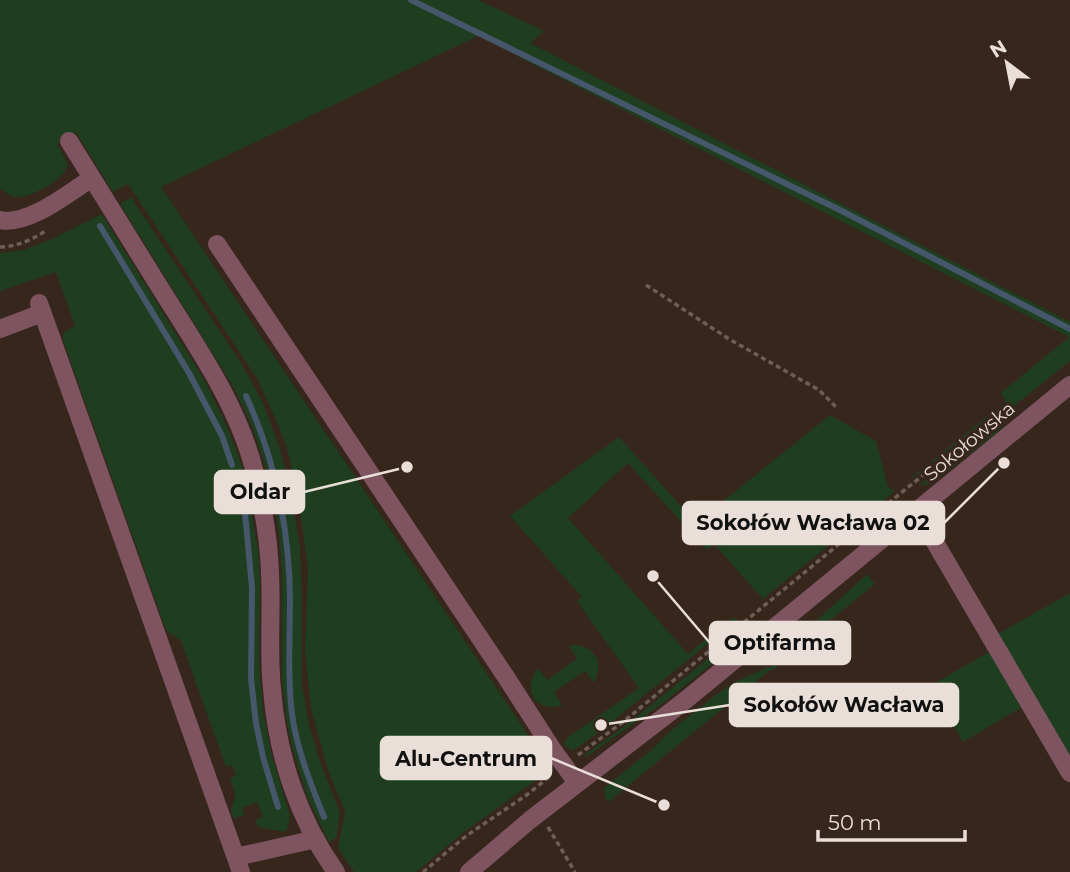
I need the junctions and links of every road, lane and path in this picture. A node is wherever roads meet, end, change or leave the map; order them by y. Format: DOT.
graph roads {
  1 [pos="69,141"];
  2 [pos="92,178"];
  3 [pos="0,220"];
  4 [pos="217,244"];
  5 [pos="646,285"];
  6 [pos="0,329"];
  7 [pos="1070,385"];
  8 [pos="838,409"];
  9 [pos="975,437"];
  10 [pos="915,513"];
  11 [pos="564,766"];
  12 [pos="1070,772"];
  13 [pos="577,783"];
  14 [pos="537,815"];
  15 [pos="316,839"];
  16 [pos="239,864"];
  17 [pos="336,872"];
  18 [pos="423,872"];
  19 [pos="469,872"];
  20 [pos="575,872"];
  1 -- 2 [label="street"];
  2 -- 3 [label="street"];
  2 -- 15 [label="street"];
  4 -- 11 [label="street"];
  5 -- 8 [label="path"];
  6 -- 16 [label="street"];
  7 -- 10 [label="street, Sokołowska"];
  9 -- 11 [label="path"];
  10 -- 12 [label="street"];
  10 -- 13 [label="street, Sokołowska"];
  11 -- 13 [label="street"];
  11 -- 18 [label="path"];
  13 -- 14 [label="street, Sokołowska"];
  14 -- 19 [label="street, Sokołowska"];
  14 -- 20 [label="path"];
  15 -- 16 [label="street"];
  15 -- 17 [label="street"];
}
